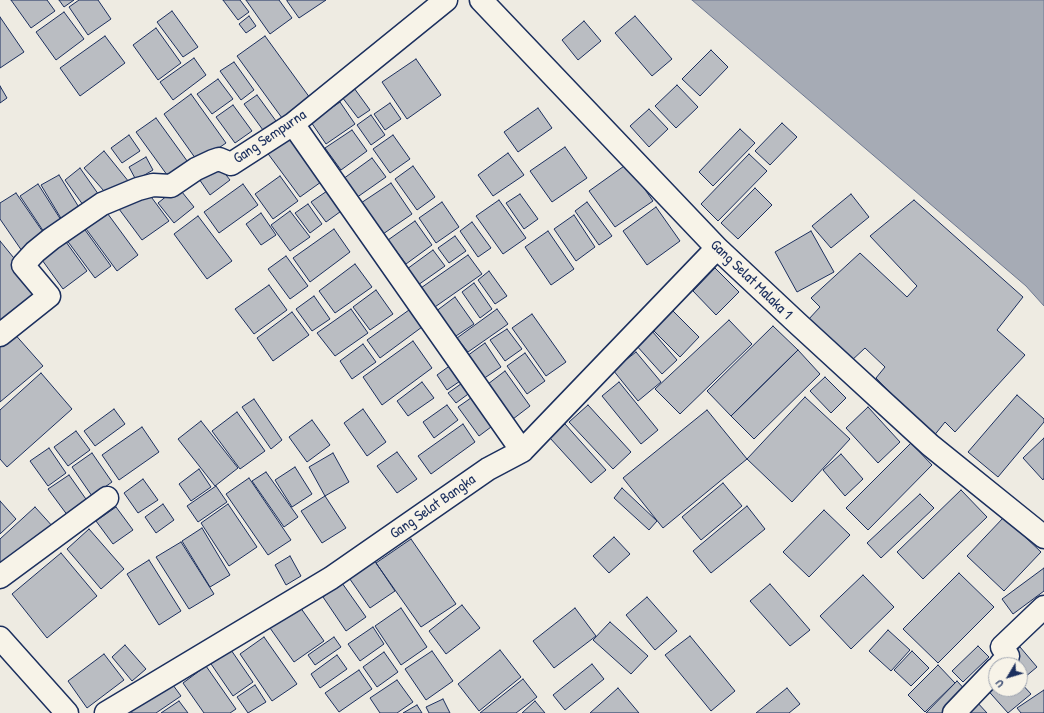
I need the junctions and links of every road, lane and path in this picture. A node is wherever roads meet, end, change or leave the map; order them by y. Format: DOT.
graph roads {
  1 [pos="446,0"];
  2 [pos="481,0"];
  3 [pos="293,124"];
  4 [pos="717,248"];
  5 [pos="0,335"];
  6 [pos="522,451"];
  7 [pos="107,498"];
  8 [pos="1044,537"];
  9 [pos="0,577"];
  10 [pos="1044,607"];
  11 [pos="0,638"];
  12 [pos="1007,657"];
  13 [pos="988,677"];
  14 [pos="67,713"];
  15 [pos="106,713"];
  16 [pos="954,713"];
  1 -- 3 [label="main road, Gang Sempurna"];
  2 -- 4 [label="main road, Gang Selat Malaka 1"];
  3 -- 5 [label="main road, Gang Sempurna"];
  3 -- 6 [label="main road"];
  4 -- 6 [label="main road, Gang Selat Bangka"];
  4 -- 8 [label="main road, Gang Selat Malaka 1"];
  6 -- 15 [label="main road, Gang Selat Bangka"];
  7 -- 9 [label="main road"];
  10 -- 12 [label="main road"];
  11 -- 14 [label="main road"];
  13 -- 16 [label="main road"];
}
